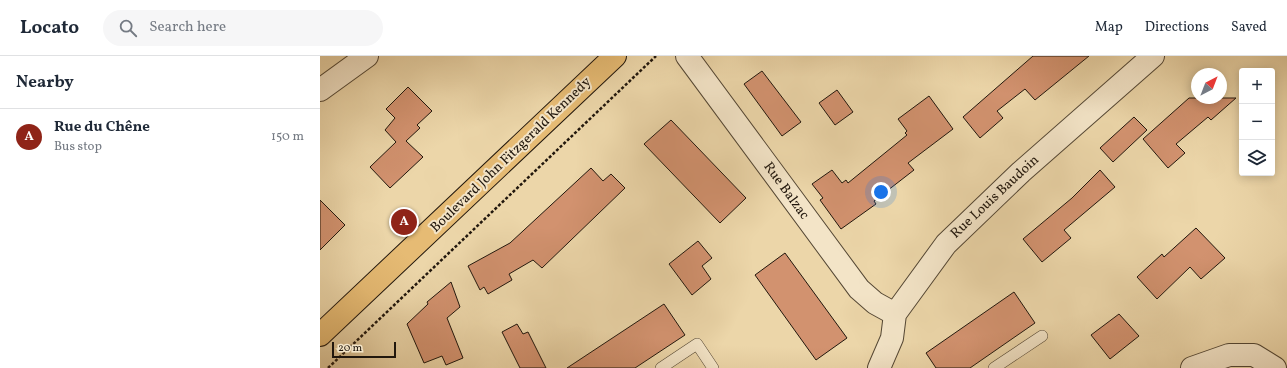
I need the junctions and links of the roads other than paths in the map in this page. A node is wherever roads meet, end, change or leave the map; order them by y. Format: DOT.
graph roads {
  1 [pos="367,56"];
  2 [pos="615,56"];
  3 [pos="687,56"];
  4 [pos="1153,56"];
  5 [pos="320,90"];
  6 [pos="895,314"];
  7 [pos="320,335"];
  8 [pos="1042,336"];
  9 [pos="661,368"];
  10 [pos="713,368"];
  11 [pos="879,368"];
  12 [pos="994,368"];
  13 [pos="1192,368"];
  14 [pos="1275,368"];
  1 -- 5 [label="street"];
  2 -- 7 [label="main road, Boulevard John Fitzgerald Kennedy"];
  3 -- 6 [label="street, Rue Balzac"];
  4 -- 6 [label="street, Rue Louis Baudoin"];
  6 -- 11 [label="street, Rue Louis Baudoin"];
  8 -- 12 [label="lane"];
  9 -- 10 [label="lane"];
  13 -- 14 [label="street"];
}
